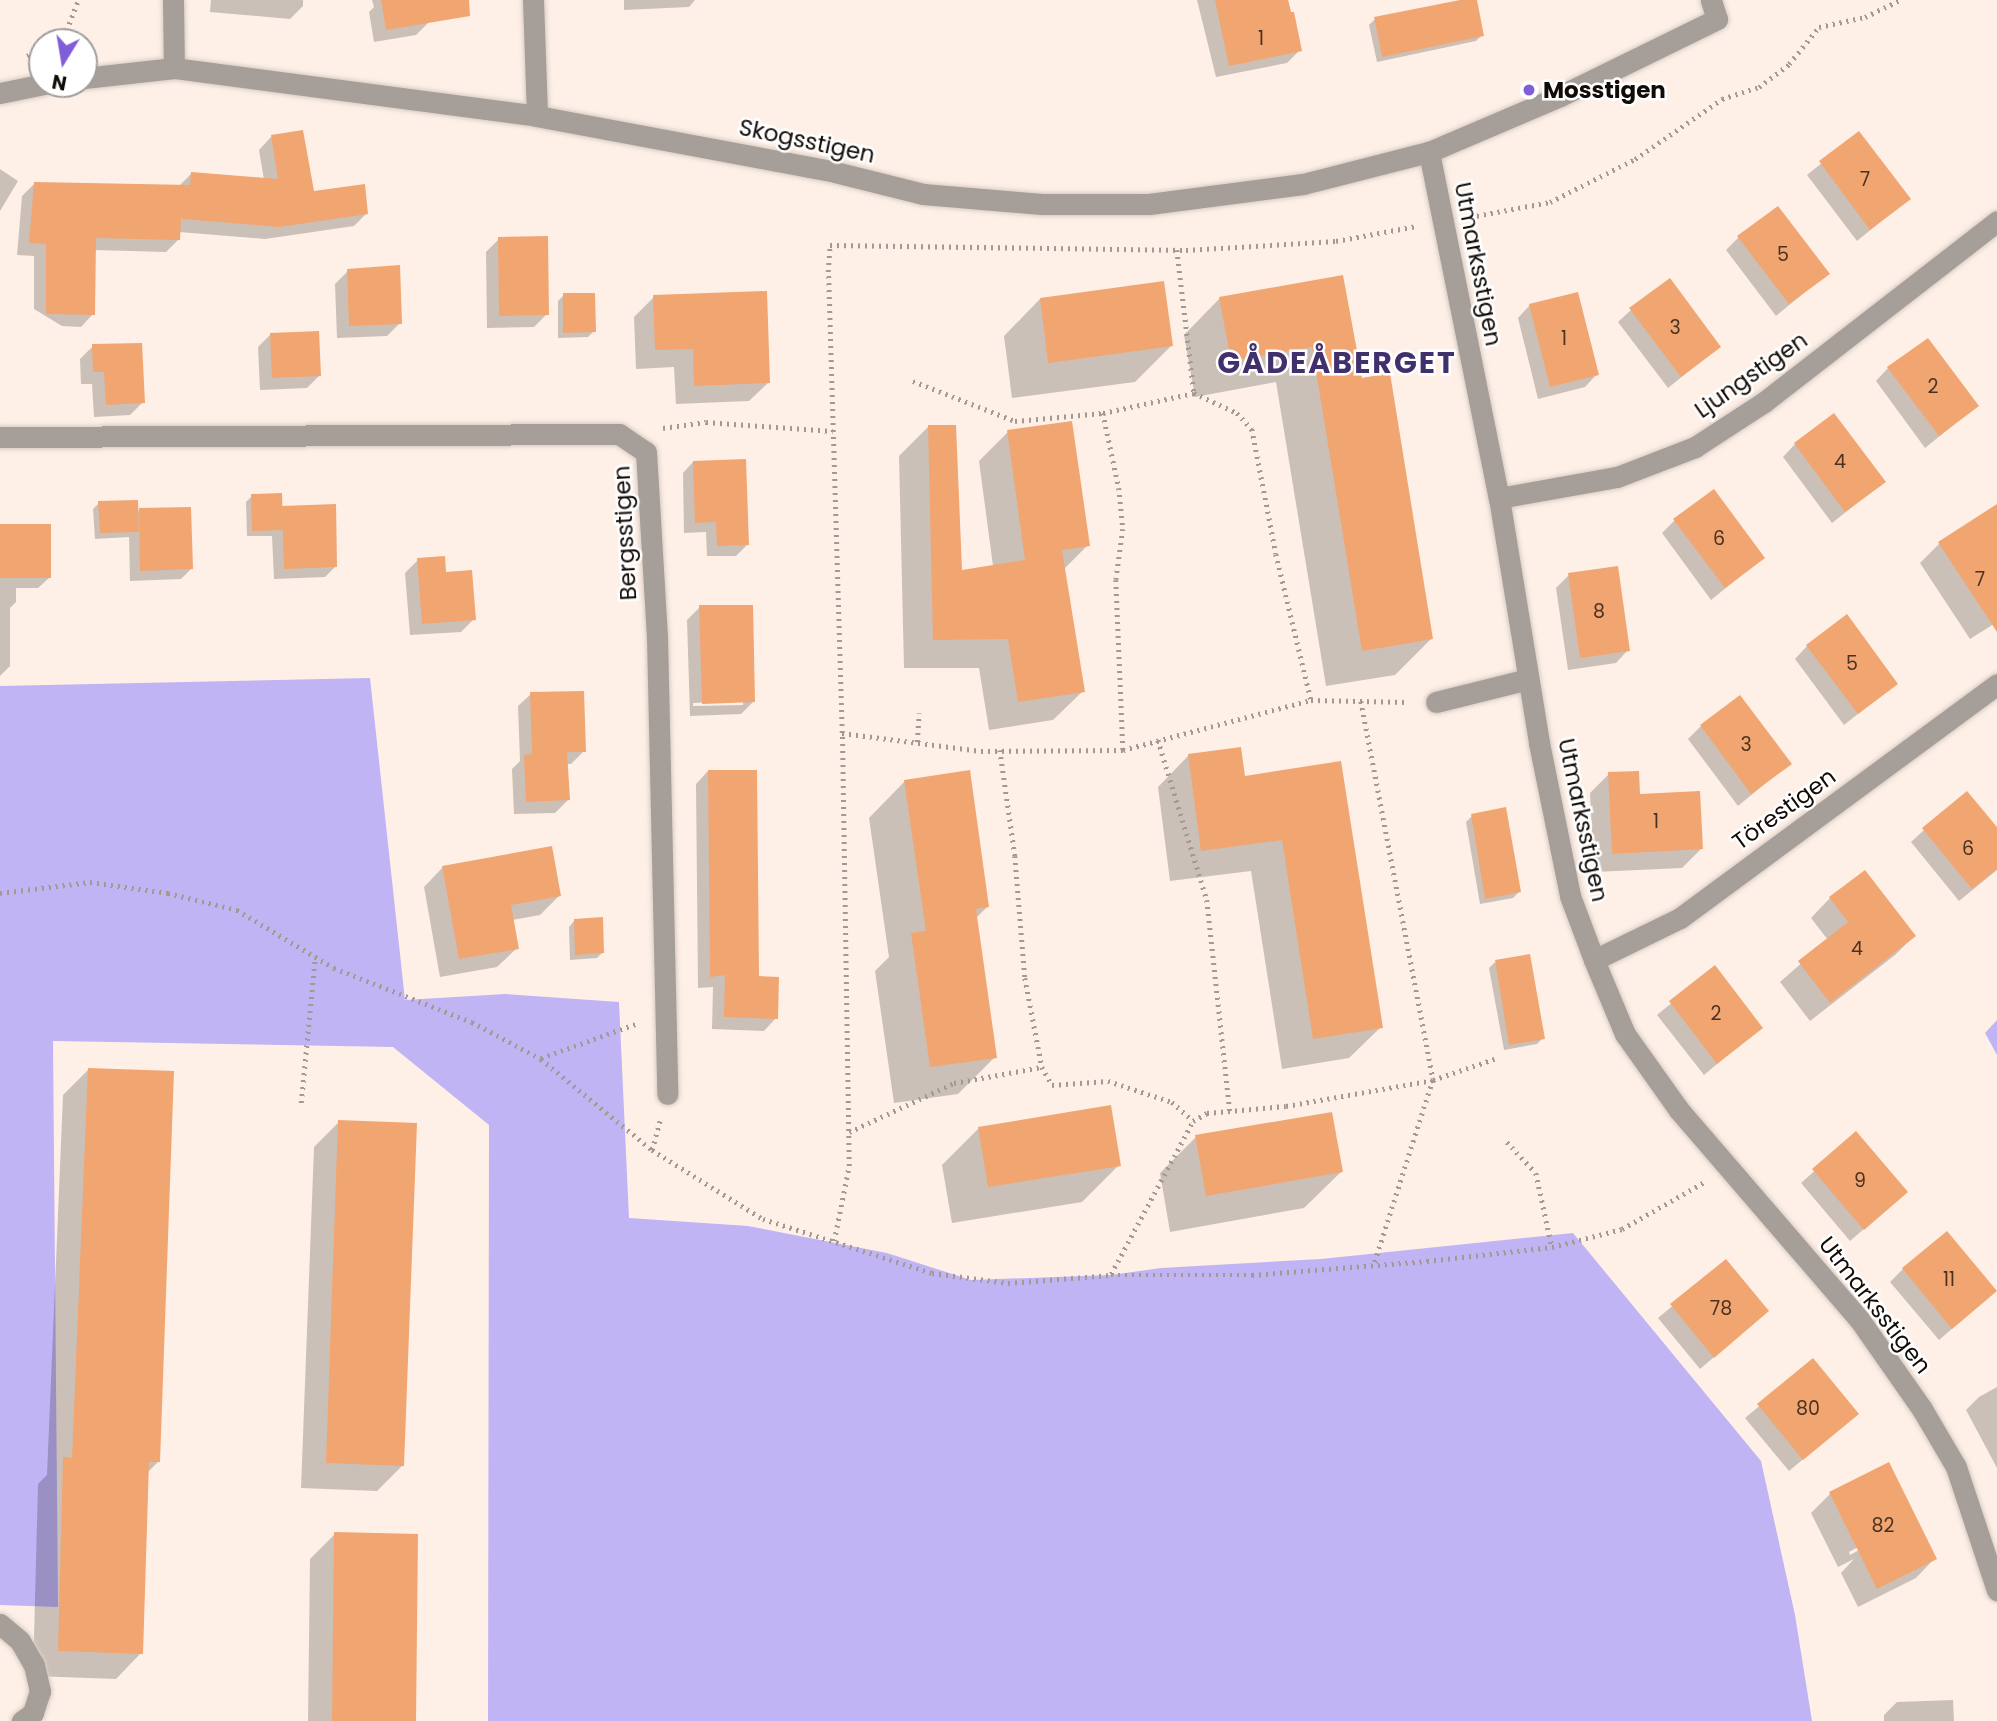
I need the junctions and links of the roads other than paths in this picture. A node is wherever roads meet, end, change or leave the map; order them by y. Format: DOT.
graph roads {
  1 [pos="173,0"];
  2 [pos="533,0"];
  3 [pos="1711,0"];
  4 [pos="174,68"];
  5 [pos="98,76"];
  6 [pos="28,87"];
  7 [pos="0,93"];
  8 [pos="537,116"];
  9 [pos="1429,152"];
  10 [pos="1997,221"];
  11 [pos="0,437"];
  12 [pos="1499,498"];
  13 [pos="1528,679"];
  14 [pos="1997,684"];
  15 [pos="1436,702"];
  16 [pos="1594,960"];
  17 [pos="667,1094"];
  18 [pos="1997,1590"];
  19 [pos="0,1624"];
  20 [pos="22,1721"];
  1 -- 4 [label="street"];
  2 -- 8 [label="street"];
  3 -- 9 [label="street"];
  4 -- 5 [label="street, Skogsstigen"];
  4 -- 8 [label="street, Skogsstigen"];
  6 -- 7 [label="street"];
  8 -- 9 [label="street, Skogsstigen"];
  9 -- 12 [label="street, Utmarksstigen"];
  10 -- 12 [label="street, Ljungstigen"];
  11 -- 17 [label="street, Bergsstigen"];
  12 -- 13 [label="street, Utmarksstigen"];
  13 -- 15 [label="street"];
  13 -- 16 [label="street, Utmarksstigen"];
  14 -- 16 [label="street, Törestigen"];
  16 -- 18 [label="street, Utmarksstigen"];
  19 -- 20 [label="street"];
}
